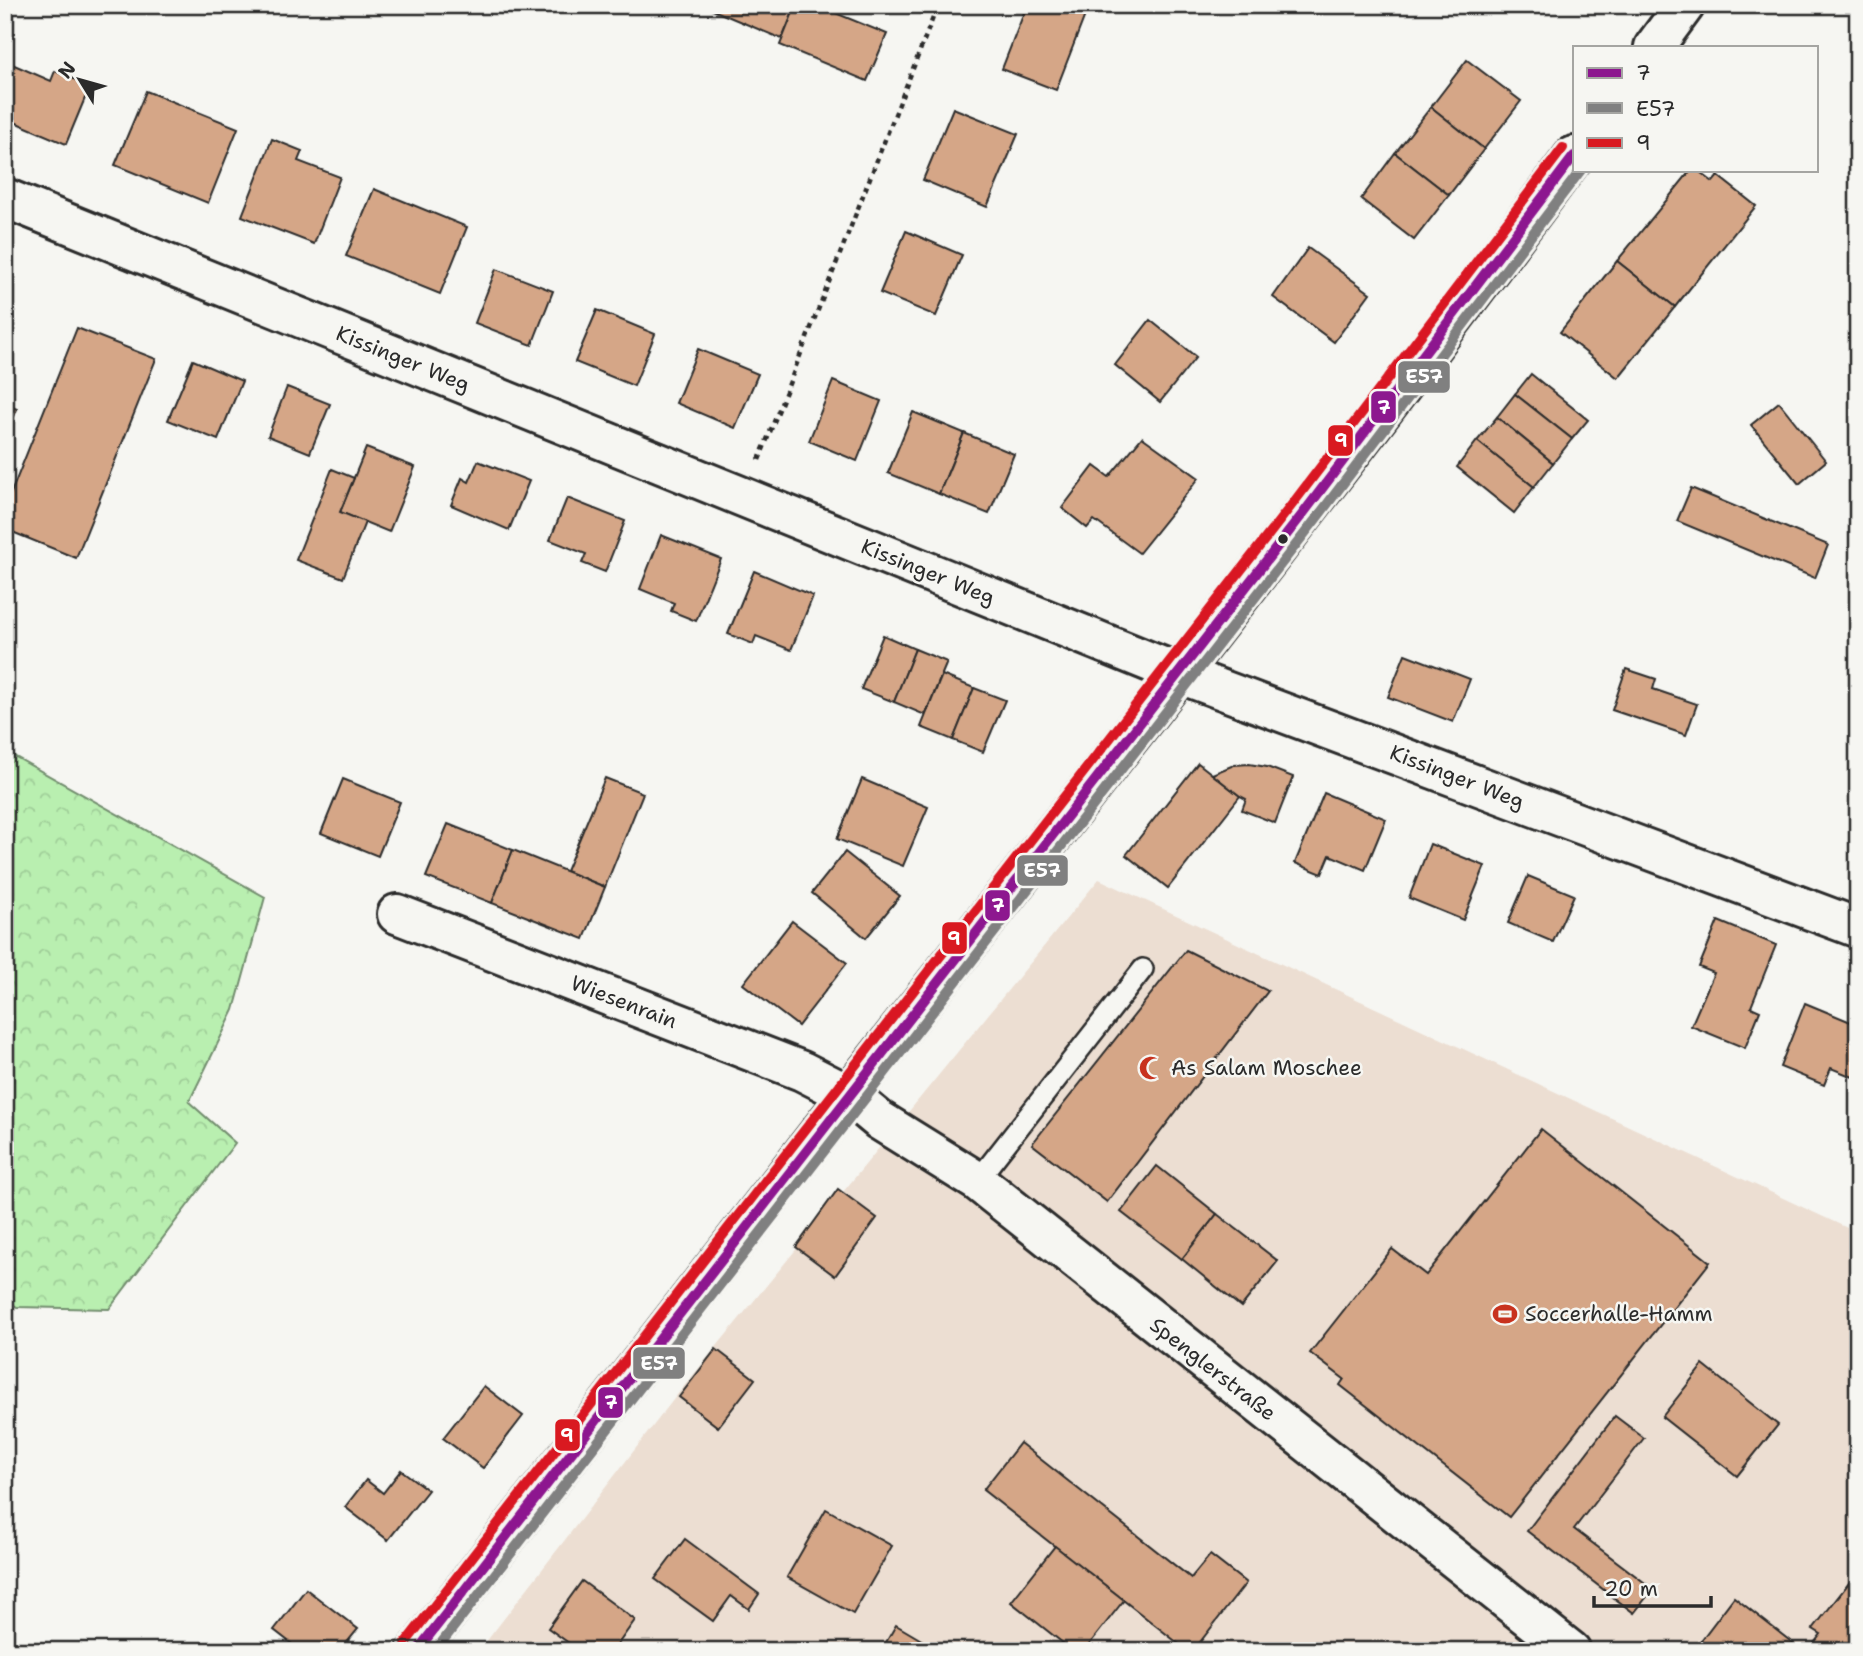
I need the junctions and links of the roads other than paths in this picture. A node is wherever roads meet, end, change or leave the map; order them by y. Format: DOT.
graph roads {
  1 [pos="1685,5"];
  2 [pos="1655,46"];
  3 [pos="1573,157"];
  4 [pos="5,198"];
  5 [pos="1180,674"];
  6 [pos="397,914"];
  7 [pos="1858,928"];
  8 [pos="1143,968"];
  9 [pos="849,1095"];
  10 [pos="978,1181"];
  11 [pos="418,1651"];
  12 [pos="1571,1651"];
  1 -- 2 [label="street"];
  3 -- 5 [label="street"];
  4 -- 5 [label="street, Kissinger Weg"];
  5 -- 7 [label="street, Kissinger Weg"];
  5 -- 9 [label="street"];
  6 -- 9 [label="street, Wiesenrain"];
  8 -- 10 [label="lane"];
  9 -- 10 [label="street, Spenglerstraße"];
  9 -- 11 [label="street"];
  10 -- 12 [label="street, Spenglerstraße"];
}
